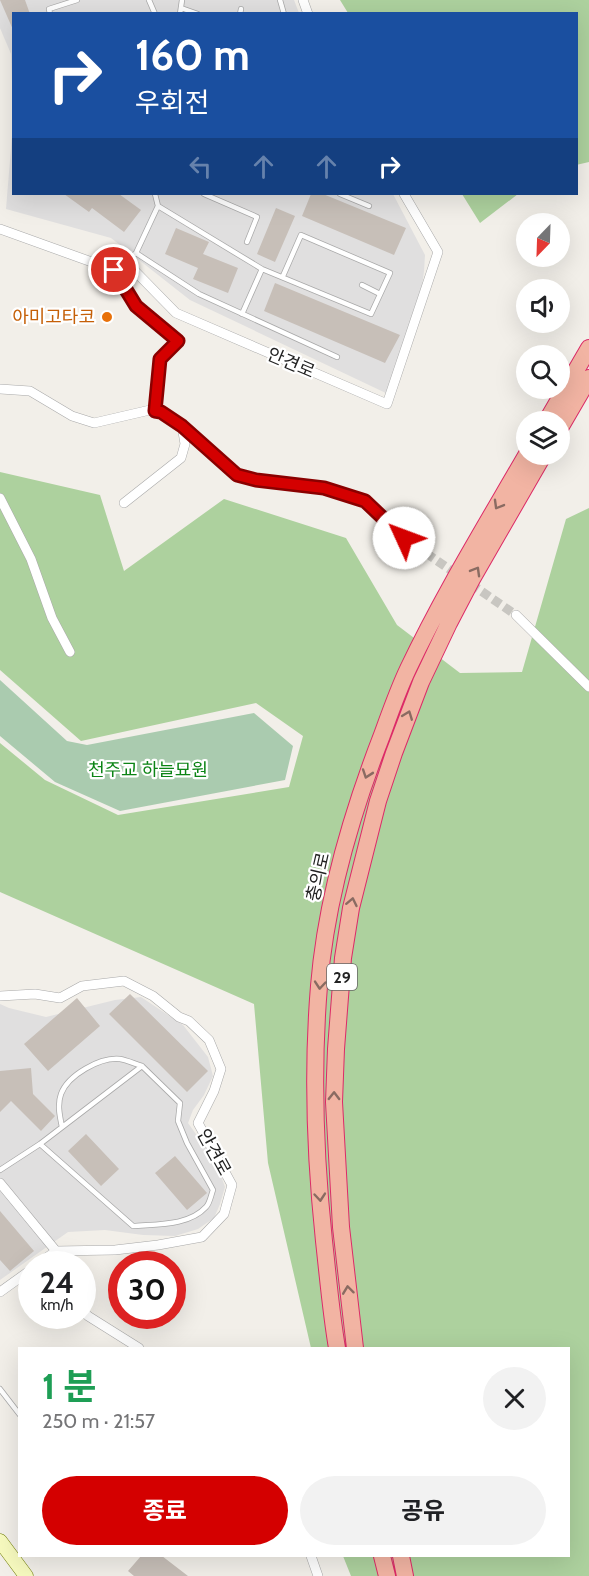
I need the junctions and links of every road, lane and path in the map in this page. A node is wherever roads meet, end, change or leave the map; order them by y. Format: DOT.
graph roads {
  1 [pos="77,0"];
  2 [pos="182,0"];
  3 [pos="60,2"];
  4 [pos="181,11"];
  5 [pos="50,12"];
  6 [pos="155,195"];
  7 [pos="206,195"];
  8 [pos="342,195"];
  9 [pos="405,195"];
  10 [pos="158,206"];
  11 [pos="369,206"];
  12 [pos="0,229"];
  13 [pos="247,242"];
  14 [pos="136,253"];
  15 [pos="126,262"];
  16 [pos="262,269"];
  17 [pos="114,270"];
  18 [pos="283,276"];
  19 [pos="362,285"];
  20 [pos="380,294"];
  21 [pos="242,314"];
  22 [pos="589,348"];
  23 [pos="337,357"];
  24 [pos="589,378"];
  25 [pos="0,389"];
  26 [pos="155,411"];
  27 [pos="552,411"];
  28 [pos="570,411"];
  29 [pos="182,426"];
  30 [pos="521,465"];
  31 [pos="538,465"];
  32 [pos="0,498"];
  33 [pos="124,503"];
  34 [pos="404,538"];
  35 [pos="516,615"];
  36 [pos="70,652"];
  37 [pos="589,687"];
  38 [pos="0,996"];
  39 [pos="142,1066"];
  40 [pos="62,1127"];
  41 [pos="40,1144"];
  42 [pos="0,1170"];
  43 [pos="0,1183"];
  44 [pos="56,1251"];
  45 [pos="18,1279"];
  46 [pos="0,1292"];
  47 [pos="96,1321"];
  48 [pos="137,1347"];
  49 [pos="337,1347"];
  50 [pos="356,1347"];
  51 [pos="0,1389"];
  52 [pos="18,1412"];
  53 [pos="0,1541"];
  54 [pos="311,1557"];
  55 [pos="382,1557"];
  56 [pos="401,1557"];
  57 [pos="26,1576"];
  58 [pos="318,1576"];
  59 [pos="387,1576"];
  60 [pos="405,1576"];
  1 -- 3 [label="lane"];
  2 -- 4 [label="lane"];
  3 -- 5 [label="lane"];
  6 -- 10 [label="lane"];
  7 -- 13 [label="lane"];
  8 -- 11 [label="lane"];
  9 -- 15 [label="street, 안견로"];
  10 -- 14 [label="lane"];
  10 -- 16 [label="lane"];
  12 -- 17 [label="street"];
  14 -- 15 [label="lane"];
  14 -- 21 [label="lane"];
  15 -- 17 [label="street"];
  16 -- 18 [label="lane"];
  16 -- 21 [label="lane"];
  17 -- 26 [label="street"];
  18 -- 20 [label="lane"];
  18 -- 20 [label="lane"];
  19 -- 20 [label="lane"];
  21 -- 23 [label="lane"];
  22 -- 27 [label="highway"];
  24 -- 28 [label="highway"];
  25 -- 26 [label="street"];
  26 -- 29 [label="street"];
  29 -- 33 [label="street"];
  29 -- 34 [label="street"];
  30 -- 49 [label="highway, 충의로 / 29, one-way"];
  50 -- 31 [label="highway, 29, one-way"];
  32 -- 36 [label="street"];
  35 -- 37 [label="street"];
  38 -- 44 [label="street, 안견로"];
  39 -- 40 [label="lane"];
  39 -- 40 [label="lane"];
  39 -- 41 [label="lane, 안견로"];
  40 -- 41 [label="lane"];
  41 -- 42 [label="lane"];
  43 -- 44 [label="street"];
  45 -- 46 [label="street"];
  47 -- 48 [label="street"];
  51 -- 52 [label="lane"];
  53 -- 57 [label="main road"];
  54 -- 58 [label="street"];
  55 -- 59 [label="highway"];
  56 -- 60 [label="highway"];
}
